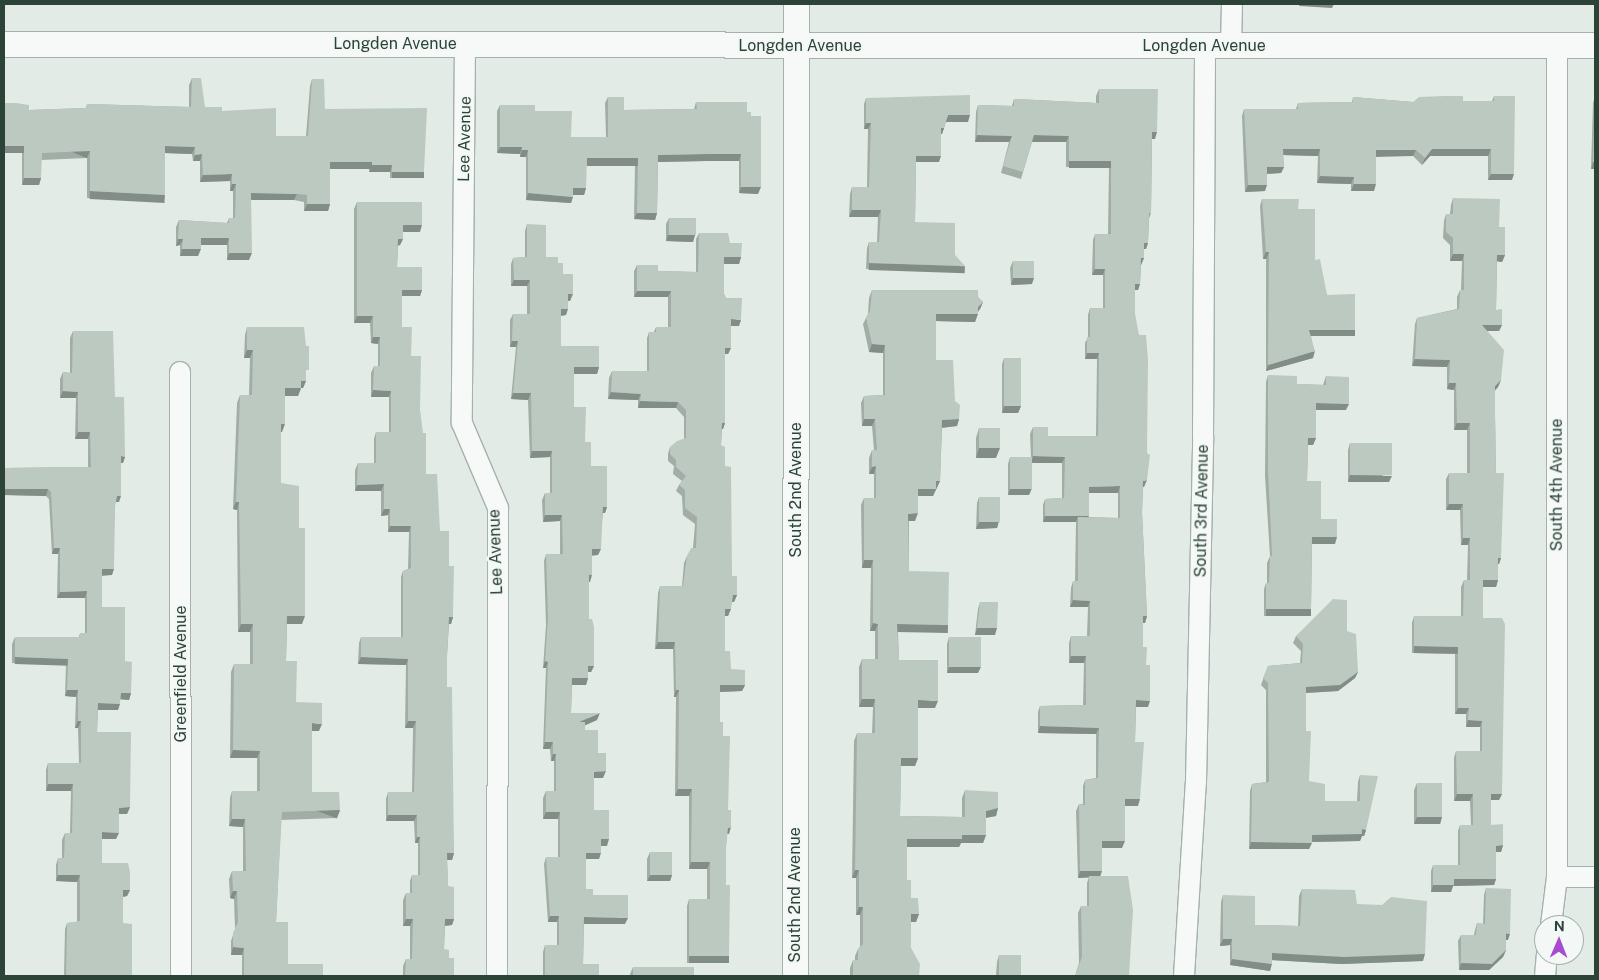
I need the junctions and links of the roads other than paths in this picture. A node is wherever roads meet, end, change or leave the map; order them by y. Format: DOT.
graph roads {
  1 [pos="796,4"];
  2 [pos="1232,4"];
  3 [pos="4,44"];
  4 [pos="465,44"];
  5 [pos="1557,44"];
  6 [pos="1595,45"];
  7 [pos="796,46"];
  8 [pos="1205,46"];
  9 [pos="1231,47"];
  10 [pos="180,372"];
  11 [pos="1557,877"];
  12 [pos="1595,877"];
  13 [pos="1552,915"];
  14 [pos="181,976"];
  15 [pos="497,976"];
  16 [pos="795,976"];
  17 [pos="1184,976"];
  1 -- 7 [label="street, South 2nd Avenue"];
  2 -- 9 [label="street"];
  3 -- 4 [label="street, Longden Avenue"];
  4 -- 7 [label="street, Longden Avenue"];
  4 -- 15 [label="street, Lee Avenue"];
  5 -- 6 [label="street, Longden Avenue"];
  5 -- 9 [label="street, Longden Avenue"];
  5 -- 11 [label="street, South 4th Avenue"];
  7 -- 8 [label="street, Longden Avenue"];
  7 -- 16 [label="street, South 2nd Avenue"];
  8 -- 9 [label="street, Longden Avenue"];
  8 -- 17 [label="street, South 3rd Avenue"];
  10 -- 14 [label="street, Greenfield Avenue"];
  11 -- 12 [label="street"];
  11 -- 13 [label="street, South 4th Avenue"];
}
